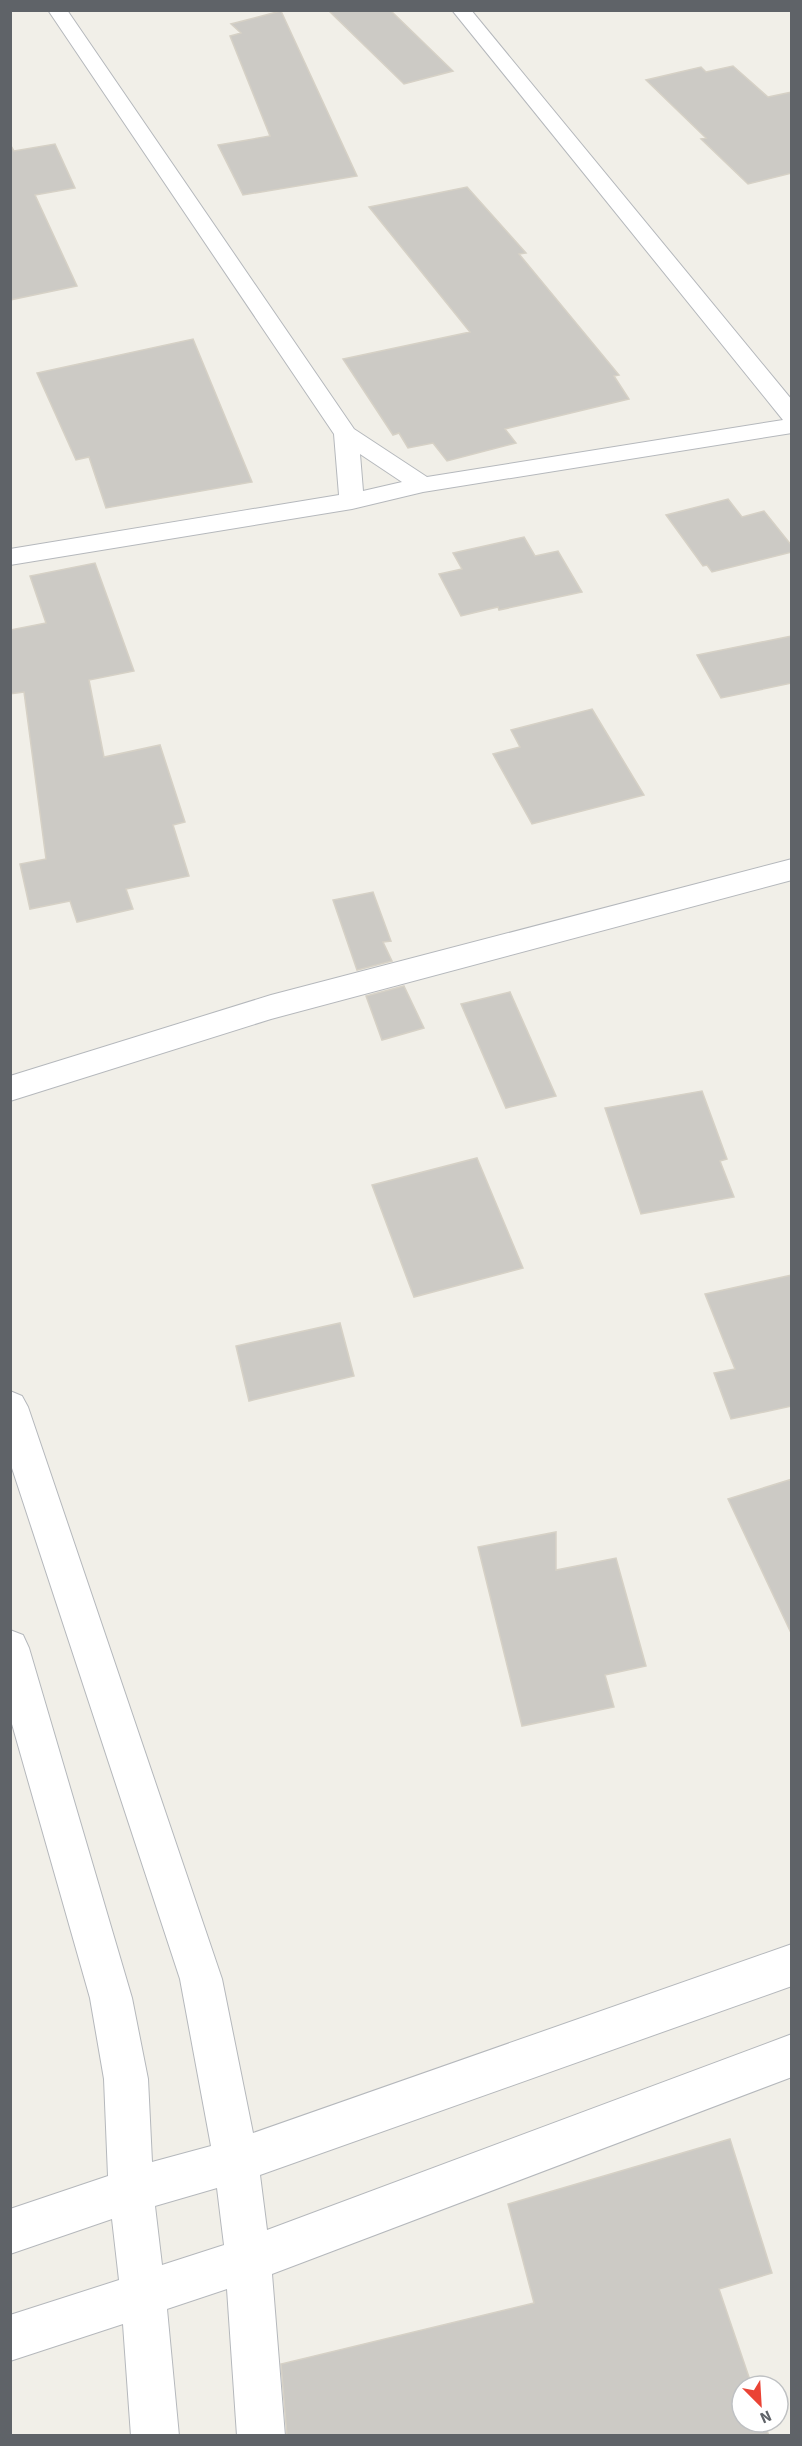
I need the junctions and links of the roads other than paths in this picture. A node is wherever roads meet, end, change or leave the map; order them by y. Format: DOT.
graph roads {
  1 [pos="57,10"];
  2 [pos="461,10"];
  3 [pos="792,416"];
  4 [pos="792,426"];
  5 [pos="346,434"];
  6 [pos="423,485"];
  7 [pos="352,501"];
  8 [pos="10,557"];
  9 [pos="792,869"];
  10 [pos="10,1089"];
  11 [pos="10,1407"];
  12 [pos="10,1648"];
  13 [pos="792,1965"];
  14 [pos="792,2055"];
  15 [pos="236,2161"];
  16 [pos="131,2190"];
  17 [pos="10,2232"];
  18 [pos="248,2260"];
  19 [pos="143,2294"];
  20 [pos="10,2338"];
  21 [pos="155,2436"];
  22 [pos="261,2436"];
  1 -- 5 [label="street"];
  2 -- 3 [label="street"];
  4 -- 6 [label="street"];
  5 -- 6 [label="street"];
  5 -- 7 [label="street"];
  6 -- 7 [label="street"];
  7 -- 8 [label="street"];
  9 -- 10 [label="street"];
  11 -- 15 [label="street"];
  12 -- 16 [label="street"];
  13 -- 15 [label="street"];
  14 -- 18 [label="street"];
  15 -- 16 [label="street"];
  15 -- 18 [label="street"];
  16 -- 17 [label="street"];
  16 -- 19 [label="street"];
  18 -- 19 [label="street"];
  18 -- 22 [label="street"];
  19 -- 20 [label="street"];
  19 -- 21 [label="street"];
}
